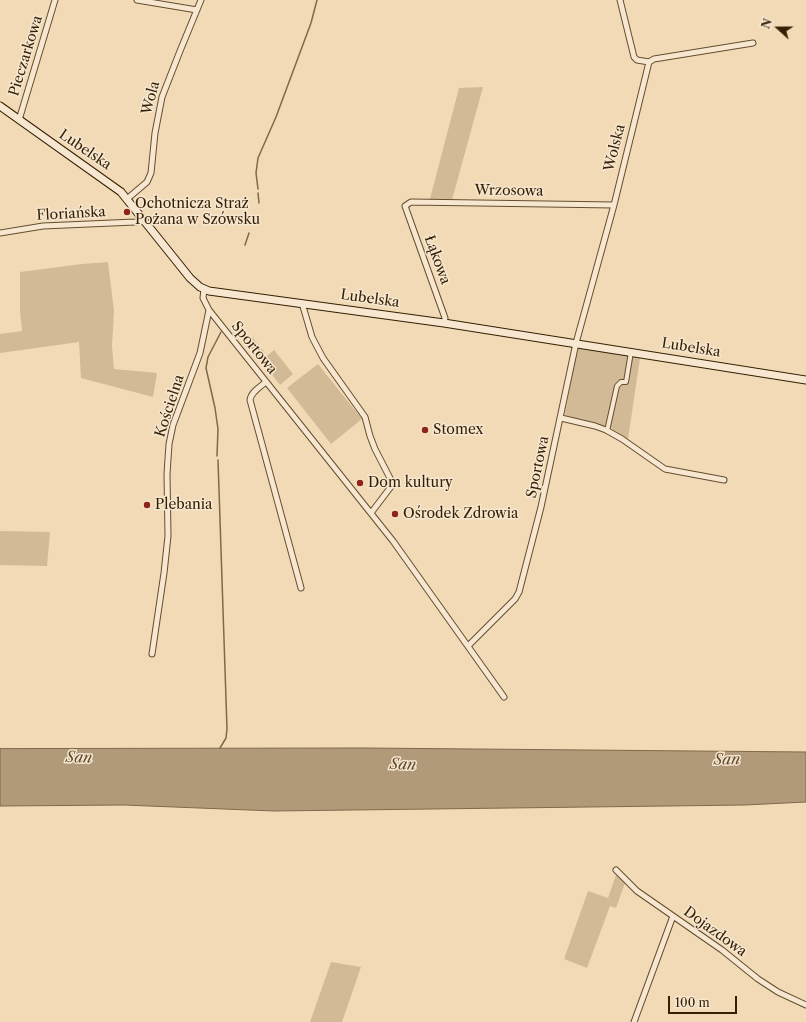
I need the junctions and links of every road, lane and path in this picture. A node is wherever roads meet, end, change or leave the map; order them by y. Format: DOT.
graph roads {
  1 [pos="55,0"];
  2 [pos="137,0"];
  3 [pos="201,0"];
  4 [pos="620,0"];
  5 [pos="197,10"];
  6 [pos="753,43"];
  7 [pos="649,62"];
  8 [pos="0,106"];
  9 [pos="19,120"];
  10 [pos="127,199"];
  11 [pos="614,205"];
  12 [pos="405,206"];
  13 [pos="145,221"];
  14 [pos="0,233"];
  15 [pos="204,289"];
  16 [pos="302,303"];
  17 [pos="209,310"];
  18 [pos="444,323"];
  19 [pos="576,343"];
  20 [pos="631,352"];
  21 [pos="806,380"];
  22 [pos="266,382"];
  23 [pos="561,418"];
  24 [pos="607,431"];
  25 [pos="724,480"];
  26 [pos="371,512"];
  27 [pos="301,588"];
  28 [pos="468,646"];
  29 [pos="152,654"];
  30 [pos="504,697"];
  31 [pos="616,870"];
  32 [pos="673,916"];
  33 [pos="806,1005"];
  34 [pos="634,1022"];
  1 -- 9 [label="street, Pieczarkowa"];
  2 -- 5 [label="street"];
  3 -- 5 [label="street, Wola"];
  4 -- 7 [label="street"];
  5 -- 10 [label="street, Wola"];
  6 -- 7 [label="street"];
  7 -- 11 [label="street, Wolska"];
  8 -- 9 [label="main road, Lubelska"];
  9 -- 10 [label="main road, Lubelska"];
  10 -- 13 [label="main road, Lubelska"];
  11 -- 12 [label="street, Wrzosowa"];
  11 -- 19 [label="street, Wolska"];
  12 -- 18 [label="street, Łąkowa"];
  13 -- 14 [label="street, Floriańska"];
  13 -- 15 [label="main road, Lubelska"];
  15 -- 16 [label="main road, Lubelska"];
  15 -- 17 [label="street, Sportowa"];
  16 -- 18 [label="main road, Lubelska"];
  16 -- 26 [label="street"];
  17 -- 22 [label="street, Sportowa"];
  17 -- 29 [label="street, Kościelna"];
  18 -- 19 [label="main road, Lubelska"];
  19 -- 20 [label="main road, Lubelska"];
  19 -- 23 [label="street, Sportowa"];
  20 -- 21 [label="main road, Lubelska"];
  20 -- 24 [label="street"];
  22 -- 26 [label="street, Sportowa"];
  22 -- 27 [label="street"];
  23 -- 24 [label="street"];
  23 -- 28 [label="street, Sportowa"];
  24 -- 25 [label="street"];
  26 -- 28 [label="street, Sportowa"];
  28 -- 30 [label="street, Sportowa"];
  31 -- 32 [label="street, Dojazdowa"];
  32 -- 33 [label="street, Dojazdowa"];
  32 -- 34 [label="street"];
}
